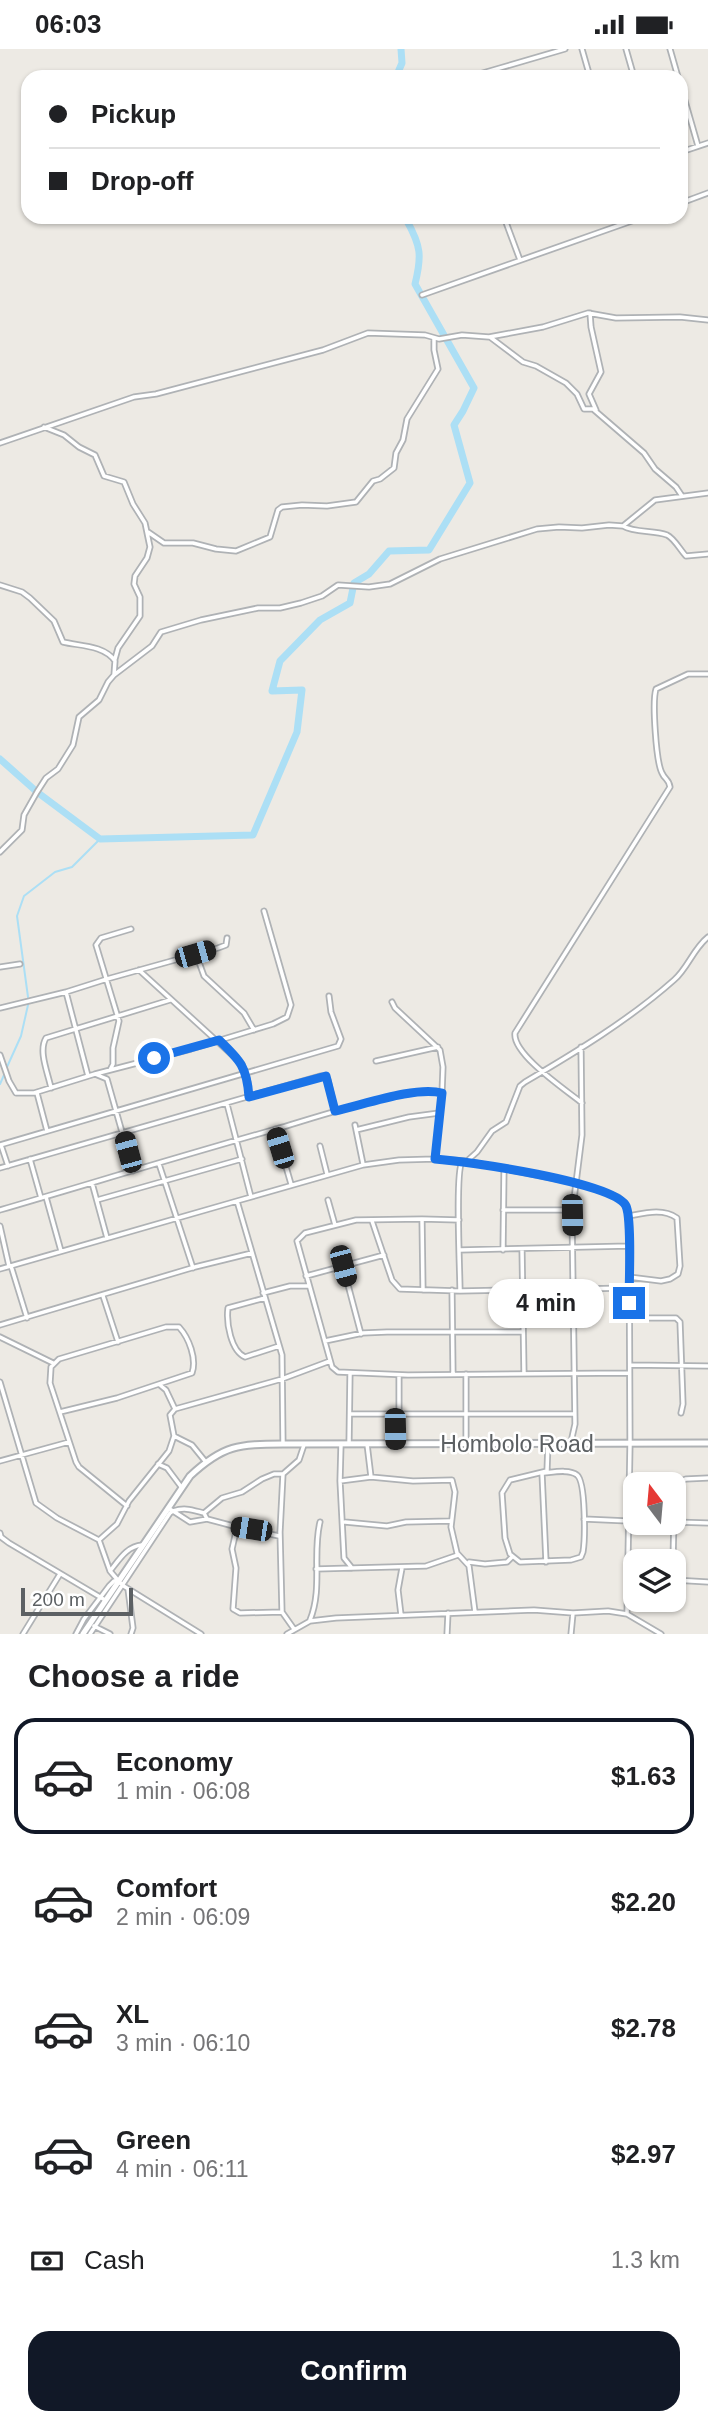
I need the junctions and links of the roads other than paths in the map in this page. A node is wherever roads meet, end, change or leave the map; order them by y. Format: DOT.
graph roads {
  1 [pos="565,49"];
  2 [pos="582,49"];
  3 [pos="626,49"];
  4 [pos="670,49"];
  5 [pos="493,70"];
  6 [pos="588,70"];
  7 [pos="632,70"];
  8 [pos="676,70"];
  9 [pos="688,119"];
  10 [pos="708,143"];
  11 [pos="698,146"];
  12 [pos="688,150"];
  13 [pos="708,193"];
  14 [pos="688,200"];
  15 [pos="507,224"];
  16 [pos="623,224"];
  17 [pos="520,260"];
  18 [pos="422,295"];
  19 [pos="590,313"];
  20 [pos="708,320"];
  21 [pos="489,337"];
  22 [pos="434,338"];
  23 [pos="596,412"];
  24 [pos="44,427"];
  25 [pos="0,443"];
  26 [pos="708,493"];
  27 [pos="682,496"];
  28 [pos="624,526"];
  29 [pos="148,532"];
  30 [pos="708,554"];
  31 [pos="0,585"];
  32 [pos="115,661"];
  33 [pos="708,674"];
  34 [pos="114,675"];
  35 [pos="0,852"];
  36 [pos="264,911"];
  37 [pos="131,929"];
  38 [pos="708,937"];
  39 [pos="227,938"];
  40 [pos="195,954"];
  41 [pos="20,964"];
  42 [pos="0,967"];
  43 [pos="139,970"];
  44 [pos="107,979"];
  45 [pos="66,992"];
  46 [pos="329,996"];
  47 [pos="170,1000"];
  48 [pos="392,1002"];
  49 [pos="0,1007"];
  50 [pos="118,1016"];
  51 [pos="76,1029"];
  52 [pos="254,1030"];
  53 [pos="219,1040"];
  54 [pos="438,1047"];
  55 [pos="581,1047"];
  56 [pos="0,1055"];
  57 [pos="376,1061"];
  58 [pos="110,1070"];
  59 [pos="541,1072"];
  60 [pos="96,1074"];
  61 [pos="246,1074"];
  62 [pos="88,1076"];
  63 [pos="51,1088"];
  64 [pos="37,1093"];
  65 [pos="442,1093"];
  66 [pos="249,1097"];
  67 [pos="227,1103"];
  68 [pos="582,1103"];
  69 [pos="335,1111"];
  70 [pos="117,1112"];
  71 [pos="440,1112"];
  72 [pos="275,1129"];
  73 [pos="47,1132"];
  74 [pos="122,1133"];
  75 [pos="237,1140"];
  76 [pos="0,1145"];
  77 [pos="320,1146"];
  78 [pos="30,1159"];
  79 [pos="242,1159"];
  80 [pos="435,1159"];
  81 [pos="465,1161"];
  82 [pos="159,1163"];
  83 [pos="363,1165"];
  84 [pos="8,1166"];
  85 [pos="0,1168"];
  86 [pos="504,1169"];
  87 [pos="133,1171"];
  88 [pos="327,1174"];
  89 [pos="164,1181"];
  90 [pos="92,1183"];
  91 [pos="577,1183"];
  92 [pos="291,1185"];
  93 [pos="251,1197"];
  94 [pos="43,1198"];
  95 [pos="97,1200"];
  96 [pos="328,1200"];
  97 [pos="237,1201"];
  98 [pos="0,1210"];
  99 [pos="503,1210"];
  100 [pos="573,1210"];
  101 [pos="629,1216"];
  102 [pos="177,1217"];
  103 [pos="422,1219"];
  104 [pos="459,1220"];
  105 [pos="372,1221"];
  106 [pos="0,1226"];
  107 [pos="335,1226"];
  108 [pos="107,1238"];
  109 [pos="629,1246"];
  110 [pos="572,1248"];
  111 [pos="503,1249"];
  112 [pos="522,1249"];
  113 [pos="460,1250"];
  114 [pos="61,1251"];
  115 [pos="252,1252"];
  116 [pos="384,1255"];
  117 [pos="10,1266"];
  118 [pos="343,1266"];
  119 [pos="193,1268"];
  120 [pos="0,1269"];
  121 [pos="629,1277"];
  122 [pos="307,1281"];
  123 [pos="629,1288"];
  124 [pos="572,1289"];
  125 [pos="423,1290"];
  126 [pos="452,1290"];
  127 [pos="522,1290"];
  128 [pos="460,1291"];
  129 [pos="103,1296"];
  130 [pos="264,1296"];
  131 [pos="27,1318"];
  132 [pos="629,1318"];
  133 [pos="0,1325"];
  134 [pos="523,1332"];
  135 [pos="453,1333"];
  136 [pos="361,1334"];
  137 [pos="0,1337"];
  138 [pos="325,1341"];
  139 [pos="118,1342"];
  140 [pos="279,1346"];
  141 [pos="330,1361"];
  142 [pos="53,1363"];
  143 [pos="630,1365"];
  144 [pos="682,1366"];
  145 [pos="708,1366"];
  146 [pos="453,1373"];
  147 [pos="575,1373"];
  148 [pos="629,1373"];
  149 [pos="350,1374"];
  150 [pos="466,1374"];
  151 [pos="524,1374"];
  152 [pos="398,1375"];
  153 [pos="282,1378"];
  154 [pos="0,1382"];
  155 [pos="159,1384"];
  156 [pos="2,1399"];
  157 [pos="176,1409"];
  158 [pos="60,1412"];
  159 [pos="681,1413"];
  160 [pos="350,1414"];
  161 [pos="397,1414"];
  162 [pos="574,1414"];
  163 [pos="468,1415"];
  164 [pos="173,1436"];
  165 [pos="69,1442"];
  166 [pos="548,1443"];
  167 [pos="708,1443"];
  168 [pos="283,1444"];
  169 [pos="305,1444"];
  170 [pos="341,1444"];
  171 [pos="349,1444"];
  172 [pos="367,1444"];
  173 [pos="396,1444"];
  174 [pos="571,1444"];
  175 [pos="630,1444"];
  176 [pos="466,1445"];
  177 [pos="21,1456"];
  178 [pos="164,1457"];
  179 [pos="0,1461"];
  180 [pos="205,1461"];
  181 [pos="158,1464"];
  182 [pos="167,1468"];
  183 [pos="629,1472"];
  184 [pos="543,1473"];
  185 [pos="283,1474"];
  186 [pos="371,1477"];
  187 [pos="708,1478"];
  188 [pos="686,1479"];
  189 [pos="340,1481"];
  190 [pos="182,1488"];
  191 [pos="127,1506"];
  192 [pos="171,1509"];
  193 [pos="204,1513"];
  194 [pos="207,1519"];
  195 [pos="584,1519"];
  196 [pos="450,1521"];
  197 [pos="623,1521"];
  198 [pos="320,1522"];
  199 [pos="686,1522"];
  200 [pos="344,1523"];
  201 [pos="708,1523"];
  202 [pos="237,1527"];
  203 [pos="0,1536"];
  204 [pos="281,1536"];
  205 [pos="99,1540"];
  206 [pos="142,1545"];
  207 [pos="458,1555"];
  208 [pos="512,1557"];
  209 [pos="466,1562"];
  210 [pos="546,1562"];
  211 [pos="352,1568"];
  212 [pos="402,1568"];
  213 [pos="316,1569"];
  214 [pos="110,1571"];
  215 [pos="60,1574"];
  216 [pos="686,1581"];
  217 [pos="708,1582"];
  218 [pos="120,1583"];
  219 [pos="128,1589"];
  220 [pos="102,1599"];
  221 [pos="282,1612"];
  222 [pos="448,1613"];
  223 [pos="475,1613"];
  224 [pos="573,1613"];
  225 [pos="627,1614"];
  226 [pos="401,1615"];
  227 [pos="310,1621"];
  228 [pos="90,1623"];
  229 [pos="294,1629"];
  230 [pos="23,1634"];
  231 [pos="76,1634"];
  232 [pos="83,1634"];
  233 [pos="90,1634"];
  234 [pos="110,1634"];
  235 [pos="131,1634"];
  236 [pos="201,1634"];
  237 [pos="287,1634"];
  238 [pos="447,1634"];
  239 [pos="571,1634"];
  240 [pos="661,1634"];
  1 -- 5 [label="street"];
  2 -- 6 [label="street"];
  3 -- 7 [label="street"];
  4 -- 8 [label="street"];
  9 -- 11 [label="street"];
  10 -- 11 [label="street"];
  11 -- 12 [label="street"];
  13 -- 14 [label="street"];
  15 -- 17 [label="street"];
  16 -- 17 [label="street"];
  17 -- 18 [label="street"];
  19 -- 20 [label="street"];
  19 -- 21 [label="street"];
  19 -- 23 [label="street"];
  21 -- 22 [label="street"];
  21 -- 23 [label="street"];
  22 -- 24 [label="street"];
  22 -- 29 [label="street"];
  23 -- 27 [label="street"];
  24 -- 25 [label="street"];
  24 -- 29 [label="street"];
  26 -- 27 [label="street"];
  27 -- 28 [label="street"];
  28 -- 30 [label="street"];
  28 -- 34 [label="street"];
  29 -- 32 [label="street"];
  31 -- 32 [label="street"];
  32 -- 34 [label="street"];
  33 -- 59 [label="street"];
  34 -- 35 [label="street"];
  36 -- 52 [label="street"];
  37 -- 44 [label="street"];
  38 -- 55 [label="street"];
  39 -- 40 [label="street"];
  40 -- 43 [label="street"];
  40 -- 52 [label="street"];
  41 -- 42 [label="street"];
  43 -- 44 [label="street"];
  43 -- 47 [label="street"];
  44 -- 45 [label="street"];
  44 -- 50 [label="street"];
  45 -- 49 [label="street"];
  45 -- 51 [label="street"];
  46 -- 61 [label="street"];
  47 -- 50 [label="street"];
  47 -- 53 [label="street"];
  48 -- 54 [label="street"];
  50 -- 51 [label="street"];
  50 -- 58 [label="street"];
  51 -- 62 [label="street"];
  51 -- 63 [label="street"];
  52 -- 53 [label="street"];
  53 -- 58 [label="street"];
  53 -- 61 [label="street"];
  54 -- 57 [label="street"];
  54 -- 65 [label="street"];
  55 -- 59 [label="street"];
  55 -- 68 [label="street"];
  56 -- 64 [label="street"];
  58 -- 60 [label="street"];
  59 -- 68 [label="street"];
  59 -- 81 [label="street"];
  60 -- 62 [label="street"];
  60 -- 70 [label="street"];
  61 -- 66 [label="street"];
  61 -- 70 [label="street"];
  62 -- 63 [label="street"];
  63 -- 64 [label="street"];
  64 -- 73 [label="street"];
  65 -- 69 [label="street"];
  65 -- 71 [label="street"];
  66 -- 67 [label="street"];
  66 -- 69 [label="street"];
  67 -- 74 [label="street"];
  67 -- 75 [label="street"];
  68 -- 91 [label="street"];
  69 -- 72 [label="street"];
  70 -- 73 [label="street"];
  70 -- 74 [label="street"];
  71 -- 80 [label="street"];
  71 -- 83 [label="street"];
  72 -- 75 [label="street"];
  72 -- 92 [label="street"];
  73 -- 76 [label="street"];
  74 -- 78 [label="street"];
  74 -- 87 [label="street"];
  75 -- 79 [label="street"];
  75 -- 82 [label="street"];
  76 -- 84 [label="street"];
  77 -- 88 [label="street"];
  78 -- 84 [label="street"];
  78 -- 94 [label="street"];
  79 -- 89 [label="street"];
  79 -- 93 [label="street"];
  80 -- 81 [label="street"];
  80 -- 83 [label="street"];
  81 -- 86 [label="street"];
  81 -- 104 [label="street"];
  82 -- 87 [label="street"];
  82 -- 89 [label="street"];
  83 -- 88 [label="street"];
  84 -- 85 [label="street"];
  86 -- 91 [label="street"];
  86 -- 99 [label="street"];
  87 -- 90 [label="street"];
  88 -- 92 [label="street"];
  89 -- 95 [label="street"];
  89 -- 102 [label="street"];
  90 -- 94 [label="street"];
  90 -- 95 [label="street"];
  91 -- 100 [label="street"];
  91 -- 101 [label="street"];
  92 -- 93 [label="street"];
  93 -- 97 [label="street"];
  94 -- 98 [label="street"];
  94 -- 114 [label="street"];
  95 -- 108 [label="street"];
  96 -- 107 [label="street"];
  97 -- 102 [label="street"];
  97 -- 115 [label="street"];
  99 -- 100 [label="street"];
  99 -- 111 [label="street"];
  100 -- 110 [label="street"];
  101 -- 109 [label="street"];
  101 -- 121 [label="street"];
  102 -- 108 [label="street"];
  102 -- 119 [label="street"];
  103 -- 104 [label="street"];
  103 -- 105 [label="street"];
  103 -- 125 [label="street"];
  104 -- 113 [label="street"];
  105 -- 107 [label="street"];
  105 -- 116 [label="street"];
  106 -- 117 [label="street"];
  107 -- 122 [label="street"];
  108 -- 114 [label="street"];
  109 -- 110 [label="street"];
  109 -- 121 [label="street"];
  110 -- 112 [label="street"];
  110 -- 124 [label="street"];
  111 -- 112 [label="street"];
  111 -- 113 [label="street"];
  112 -- 127 [label="street"];
  113 -- 128 [label="street"];
  114 -- 117 [label="street"];
  115 -- 119 [label="street"];
  115 -- 130 [label="street"];
  116 -- 118 [label="street"];
  116 -- 125 [label="street"];
  117 -- 120 [label="street"];
  117 -- 131 [label="street"];
  118 -- 122 [label="street"];
  118 -- 136 [label="street"];
  119 -- 129 [label="street"];
  121 -- 123 [label="street"];
  122 -- 130 [label="street"];
  122 -- 138 [label="street"];
  123 -- 124 [label="street"];
  123 -- 132 [label="street"];
  124 -- 127 [label="street"];
  124 -- 147 [label="street"];
  125 -- 126 [label="street"];
  126 -- 128 [label="street"];
  126 -- 135 [label="street"];
  127 -- 128 [label="street"];
  127 -- 134 [label="street"];
  129 -- 131 [label="street"];
  129 -- 139 [label="street"];
  130 -- 140 [label="street"];
  130 -- 140 [label="street"];
  131 -- 133 [label="street"];
  132 -- 143 [label="street"];
  132 -- 144 [label="street"];
  134 -- 135 [label="street"];
  134 -- 151 [label="street"];
  135 -- 136 [label="street"];
  135 -- 146 [label="street"];
  136 -- 138 [label="street"];
  137 -- 142 [label="street"];
  138 -- 141 [label="street"];
  139 -- 142 [label="street"];
  139 -- 155 [label="street"];
  140 -- 153 [label="street"];
  141 -- 149 [label="street"];
  141 -- 153 [label="street"];
  142 -- 158 [label="street"];
  143 -- 144 [label="street"];
  143 -- 148 [label="street"];
  144 -- 145 [label="street"];
  144 -- 159 [label="street"];
  146 -- 150 [label="street"];
  146 -- 152 [label="street"];
  147 -- 148 [label="street"];
  147 -- 151 [label="street"];
  147 -- 162 [label="street"];
  148 -- 175 [label="street"];
  149 -- 152 [label="street"];
  149 -- 160 [label="street"];
  150 -- 151 [label="street"];
  150 -- 163 [label="street"];
  152 -- 161 [label="street"];
  153 -- 157 [label="street"];
  153 -- 168 [label="street"];
  154 -- 156 [label="street"];
  155 -- 157 [label="street"];
  155 -- 158 [label="street"];
  156 -- 177 [label="street"];
  157 -- 164 [label="street"];
  158 -- 165 [label="street"];
  160 -- 161 [label="street"];
  160 -- 171 [label="street"];
  161 -- 163 [label="street"];
  161 -- 173 [label="street"];
  162 -- 163 [label="street"];
  162 -- 174 [label="street"];
  163 -- 176 [label="street"];
  164 -- 178 [label="street"];
  164 -- 180 [label="street"];
  165 -- 177 [label="street"];
  165 -- 191 [label="street"];
  166 -- 174 [label="street, Hombolo Road"];
  166 -- 176 [label="street, Hombolo Road"];
  166 -- 184 [label="street"];
  167 -- 175 [label="street, Hombolo Road"];
  168 -- 169 [label="street, Hombolo Road"];
  168 -- 180 [label="street, Hombolo Road"];
  169 -- 170 [label="street, Hombolo Road"];
  169 -- 185 [label="street"];
  170 -- 171 [label="street, Hombolo Road"];
  170 -- 189 [label="street"];
  171 -- 172 [label="street, Hombolo Road"];
  172 -- 173 [label="street, Hombolo Road"];
  172 -- 186 [label="street"];
  173 -- 176 [label="street, Hombolo Road"];
  174 -- 175 [label="street, Hombolo Road"];
  175 -- 183 [label="street"];
  177 -- 179 [label="street"];
  177 -- 205 [label="street"];
  178 -- 181 [label="street"];
  178 -- 182 [label="street"];
  180 -- 190 [label="street, Hombolo Road"];
  181 -- 182 [label="street"];
  181 -- 191 [label="street"];
  182 -- 190 [label="street"];
  184 -- 195 [label="street"];
  184 -- 208 [label="street"];
  184 -- 210 [label="street"];
  185 -- 193 [label="street"];
  185 -- 204 [label="street"];
  186 -- 189 [label="street"];
  186 -- 196 [label="street"];
  187 -- 188 [label="street"];
  189 -- 200 [label="street"];
  190 -- 192 [label="street, Hombolo Road"];
  191 -- 205 [label="street"];
  192 -- 193 [label="street"];
  192 -- 194 [label="street"];
  192 -- 206 [label="street, Hombolo Road"];
  192 -- 218 [label="street"];
  193 -- 194 [label="street"];
  194 -- 202 [label="street"];
  195 -- 197 [label="street"];
  195 -- 210 [label="street"];
  196 -- 200 [label="street"];
  196 -- 207 [label="street"];
  198 -- 213 [label="street"];
  199 -- 201 [label="street"];
  200 -- 211 [label="street"];
  202 -- 204 [label="street"];
  202 -- 221 [label="street"];
  203 -- 215 [label="street"];
  204 -- 221 [label="street"];
  205 -- 214 [label="street"];
  206 -- 214 [label="street"];
  206 -- 218 [label="street, Hombolo Road"];
  207 -- 209 [label="street"];
  207 -- 212 [label="street"];
  208 -- 209 [label="street"];
  208 -- 210 [label="street"];
  209 -- 223 [label="street"];
  211 -- 212 [label="street"];
  211 -- 213 [label="street"];
  212 -- 226 [label="street"];
  213 -- 227 [label="street"];
  214 -- 218 [label="street"];
  215 -- 220 [label="street"];
  215 -- 230 [label="street"];
  216 -- 217 [label="street"];
  218 -- 219 [label="street"];
  218 -- 220 [label="street, Hombolo Road"];
  218 -- 228 [label="street"];
  219 -- 235 [label="street"];
  219 -- 236 [label="street"];
  220 -- 228 [label="street, Hombolo Road"];
  221 -- 229 [label="street"];
  222 -- 223 [label="street"];
  222 -- 226 [label="street"];
  222 -- 238 [label="street"];
  223 -- 224 [label="street"];
  224 -- 225 [label="street"];
  224 -- 239 [label="street"];
  225 -- 240 [label="street"];
  226 -- 227 [label="street"];
  227 -- 229 [label="street"];
  228 -- 231 [label="street"];
  228 -- 232 [label="street, Hombolo Road"];
  228 -- 233 [label="street"];
  228 -- 234 [label="street"];
  229 -- 237 [label="street"];
}
